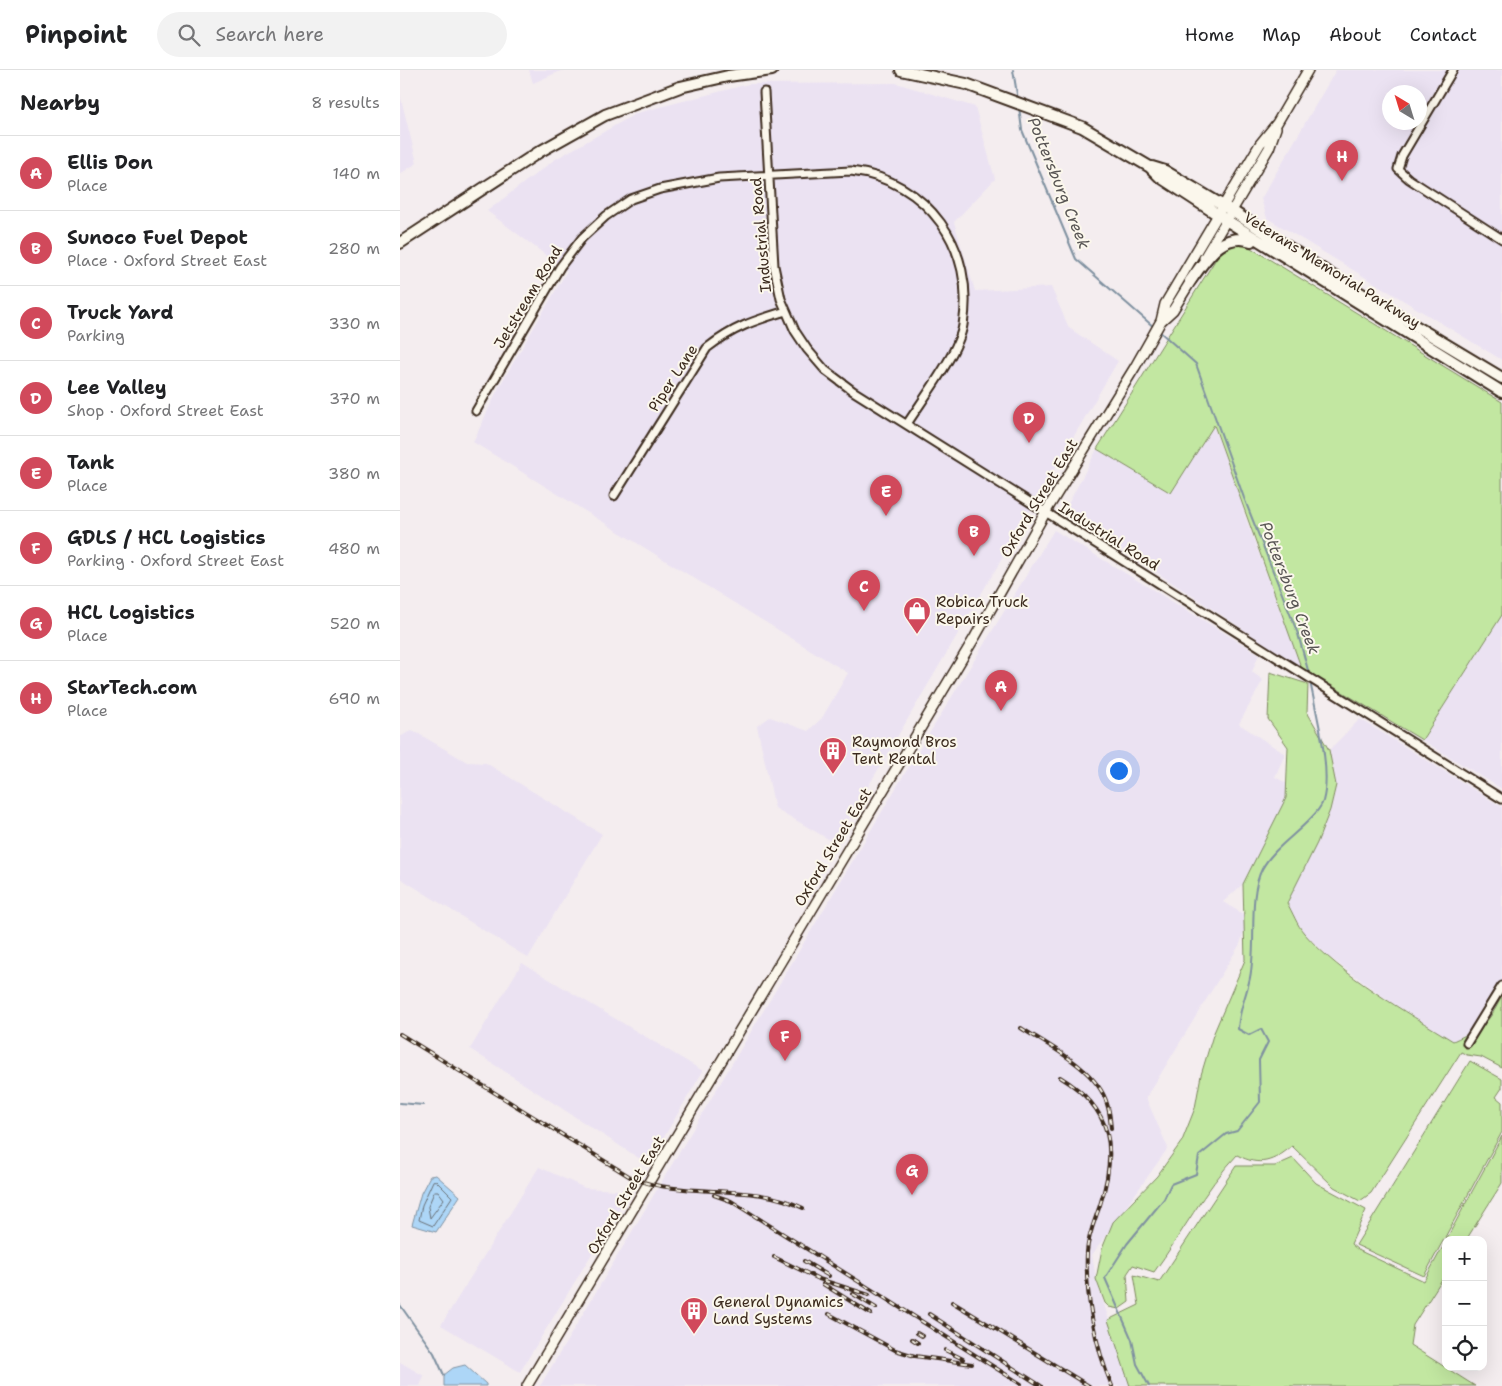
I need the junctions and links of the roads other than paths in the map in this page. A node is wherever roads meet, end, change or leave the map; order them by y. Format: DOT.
graph roads {
  1 [pos="772,70"];
  2 [pos="901,70"];
  3 [pos="1308,70"];
  4 [pos="1453,70"];
  5 [pos="764,92"];
  6 [pos="1277,123"];
  7 [pos="769,175"];
  8 [pos="1232,211"];
  9 [pos="1222,213"];
  10 [pos="1502,239"];
  11 [pos="400,243"];
  12 [pos="1266,246"];
  13 [pos="1190,282"];
  14 [pos="786,311"];
  15 [pos="1161,320"];
  16 [pos="1502,378"];
  17 [pos="1502,392"];
  18 [pos="476,411"];
  19 [pos="907,424"];
  20 [pos="614,496"];
  21 [pos="1045,513"];
  22 [pos="1502,799"];
  23 [pos="1502,986"];
  24 [pos="1467,1043"];
  25 [pos="527,1386"];
  1 -- 11 [label="highway"];
  2 -- 9 [label="highway, Veterans Memorial Parkway"];
  3 -- 6 [label="main road, Oxford Street East"];
  4 -- 10 [label="street"];
  5 -- 7 [label="street, Industrial Road"];
  6 -- 8 [label="main road, Oxford Street East"];
  6 -- 9 [label="main road, Oxford Street East"];
  7 -- 14 [label="street, Industrial Road"];
  7 -- 18 [label="street, Jetstream Road"];
  7 -- 19 [label="street, Jetstream Road"];
  8 -- 9 [label="highway, Veterans Memorial Parkway"];
  8 -- 16 [label="highway, Veterans Memorial Parkway"];
  9 -- 12 [label="highway, Veterans Memorial Parkway"];
  9 -- 13 [label="main road, Oxford Street East"];
  9 -- 15 [label="main road, Oxford Street East"];
  12 -- 13 [label="highway"];
  12 -- 17 [label="highway, Veterans Memorial Parkway"];
  13 -- 15 [label="main road, Oxford Street East"];
  14 -- 19 [label="street, Industrial Road"];
  14 -- 20 [label="street, Piper Lane"];
  15 -- 21 [label="main road, Oxford Street East"];
  19 -- 21 [label="street, Industrial Road"];
  21 -- 22 [label="street, Industrial Road"];
  21 -- 25 [label="main road, Oxford Street East"];
  23 -- 24 [label="street"];
}
